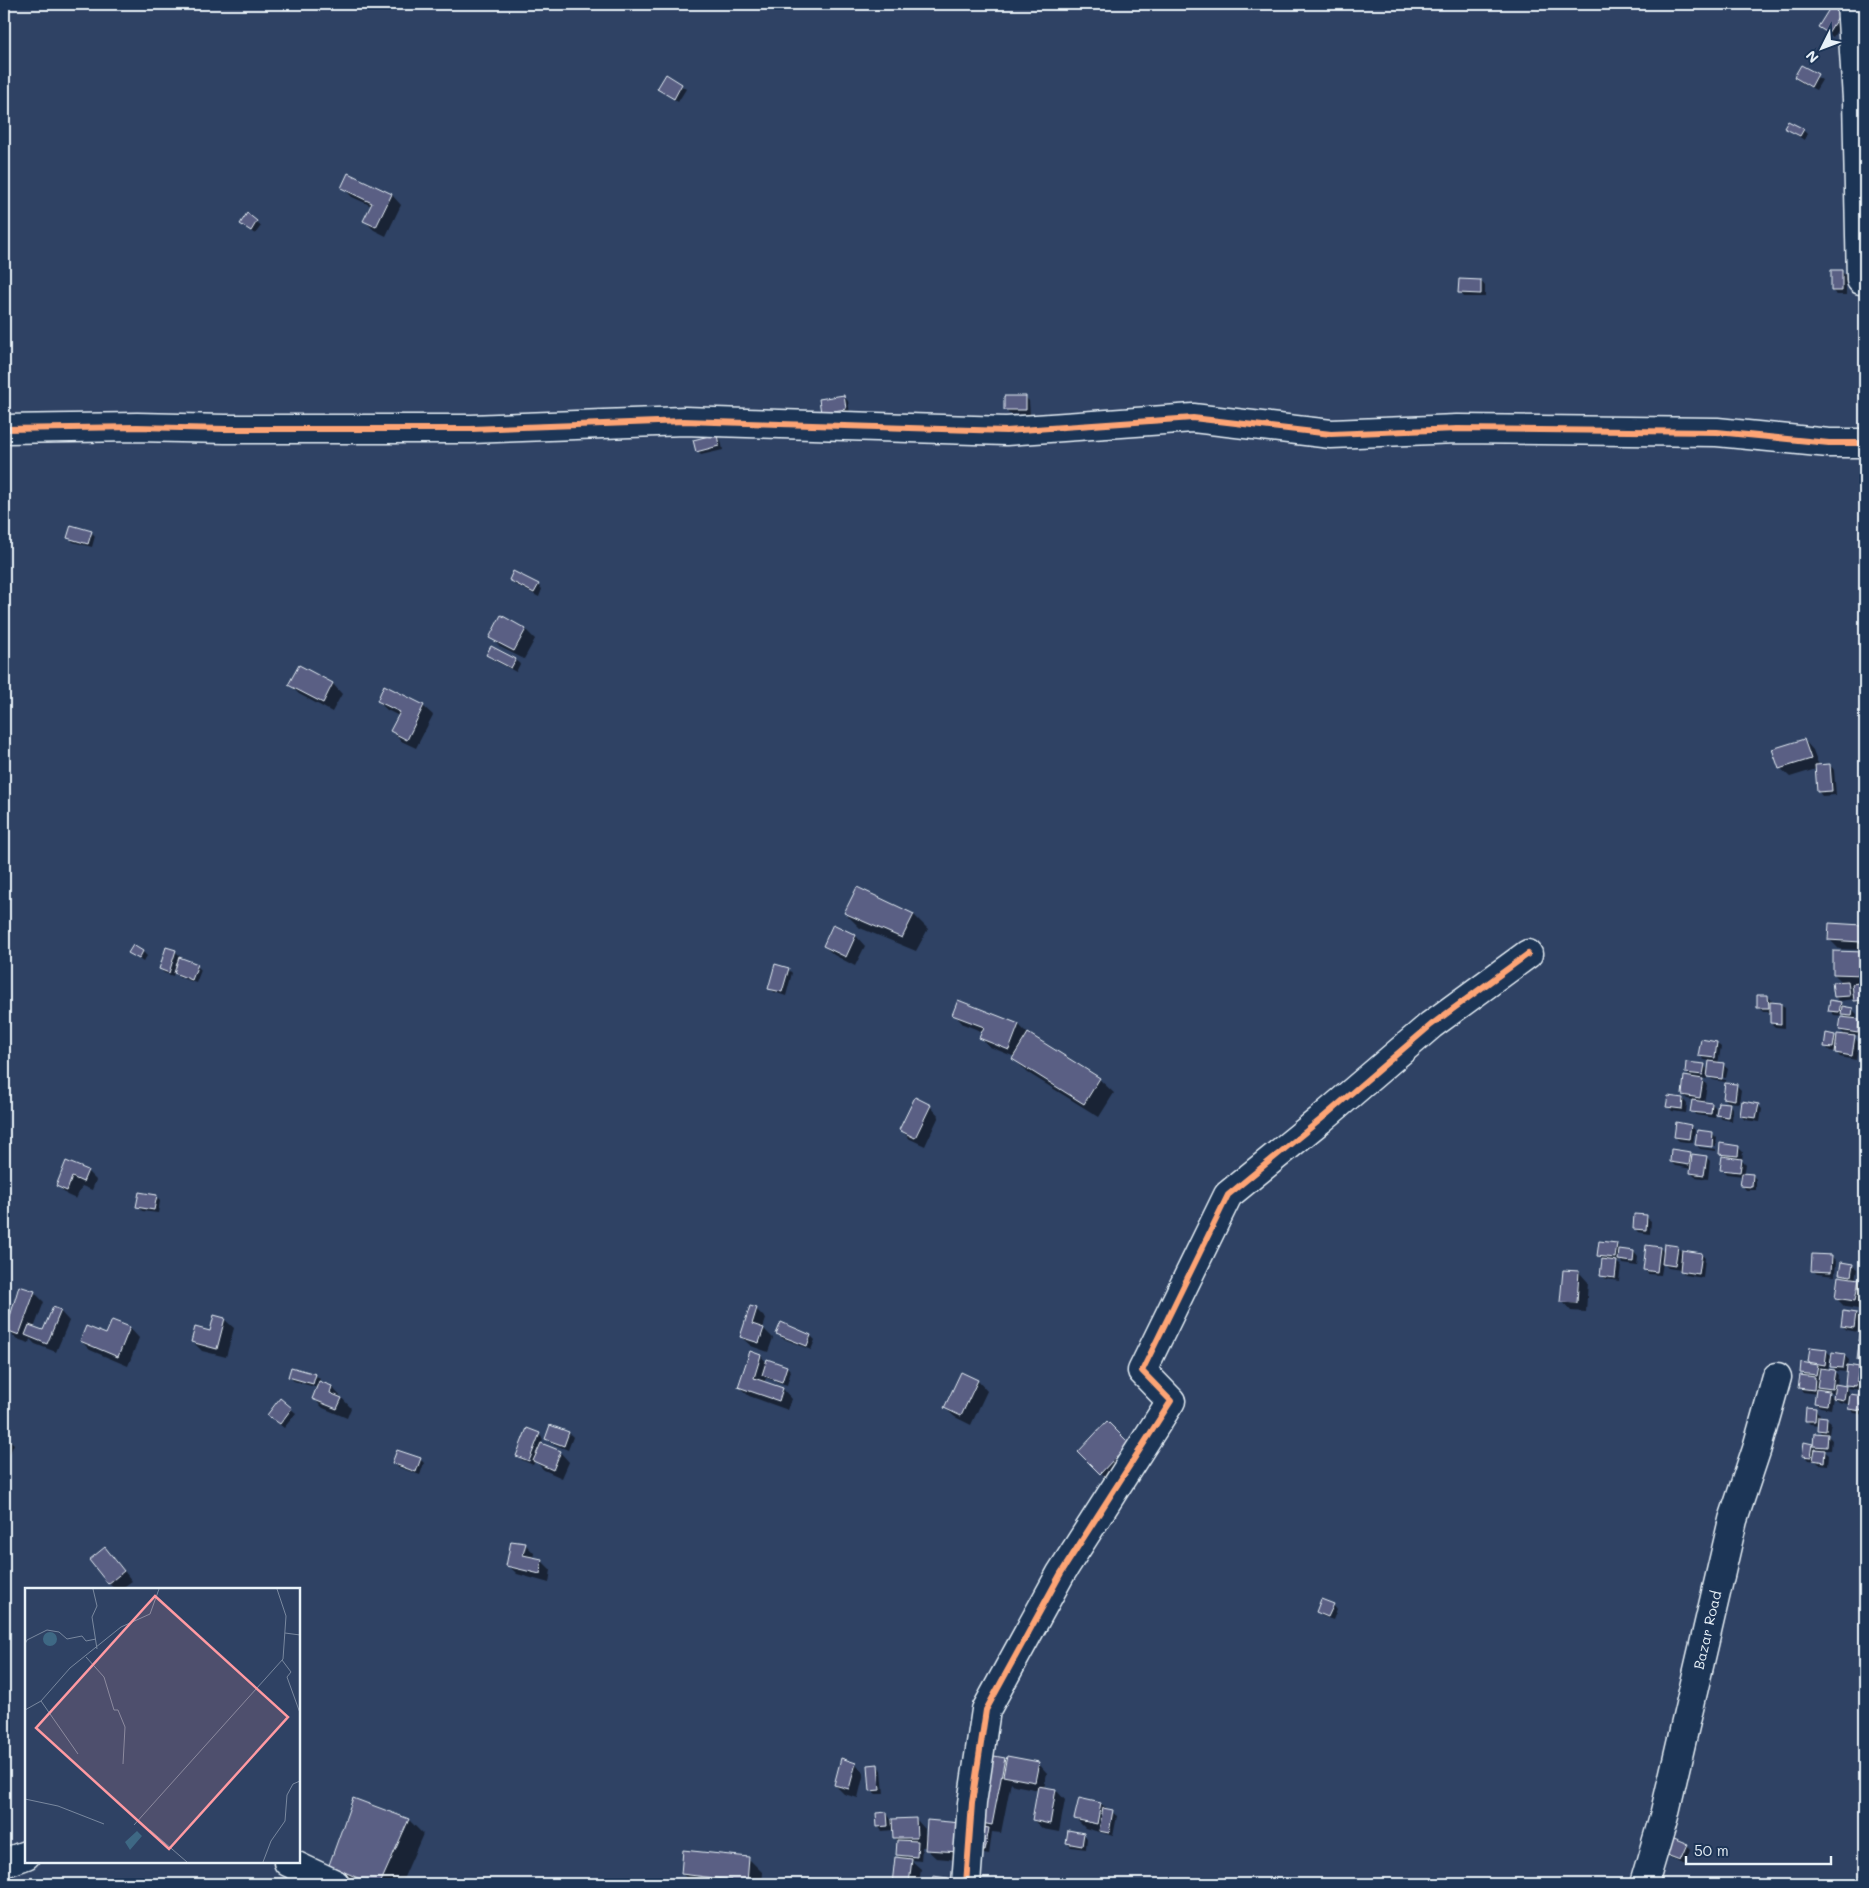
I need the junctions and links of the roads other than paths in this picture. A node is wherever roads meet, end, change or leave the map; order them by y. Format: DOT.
graph roads {
  1 [pos="1851,4"];
  2 [pos="1861,280"];
  3 [pos="4,429"];
  4 [pos="1865,443"];
  5 [pos="1528,954"];
  6 [pos="1777,1377"];
  7 [pos="25,1855"];
  8 [pos="4,1863"];
  9 [pos="290,1863"];
  10 [pos="335,1884"];
  11 [pos="966,1884"];
  12 [pos="1644,1884"];
  1 -- 2 [label="street"];
  3 -- 4 [label="street"];
  5 -- 11 [label="street"];
  6 -- 12 [label="street, Bazar Road"];
  7 -- 8 [label="street"];
  9 -- 10 [label="street"];
}
